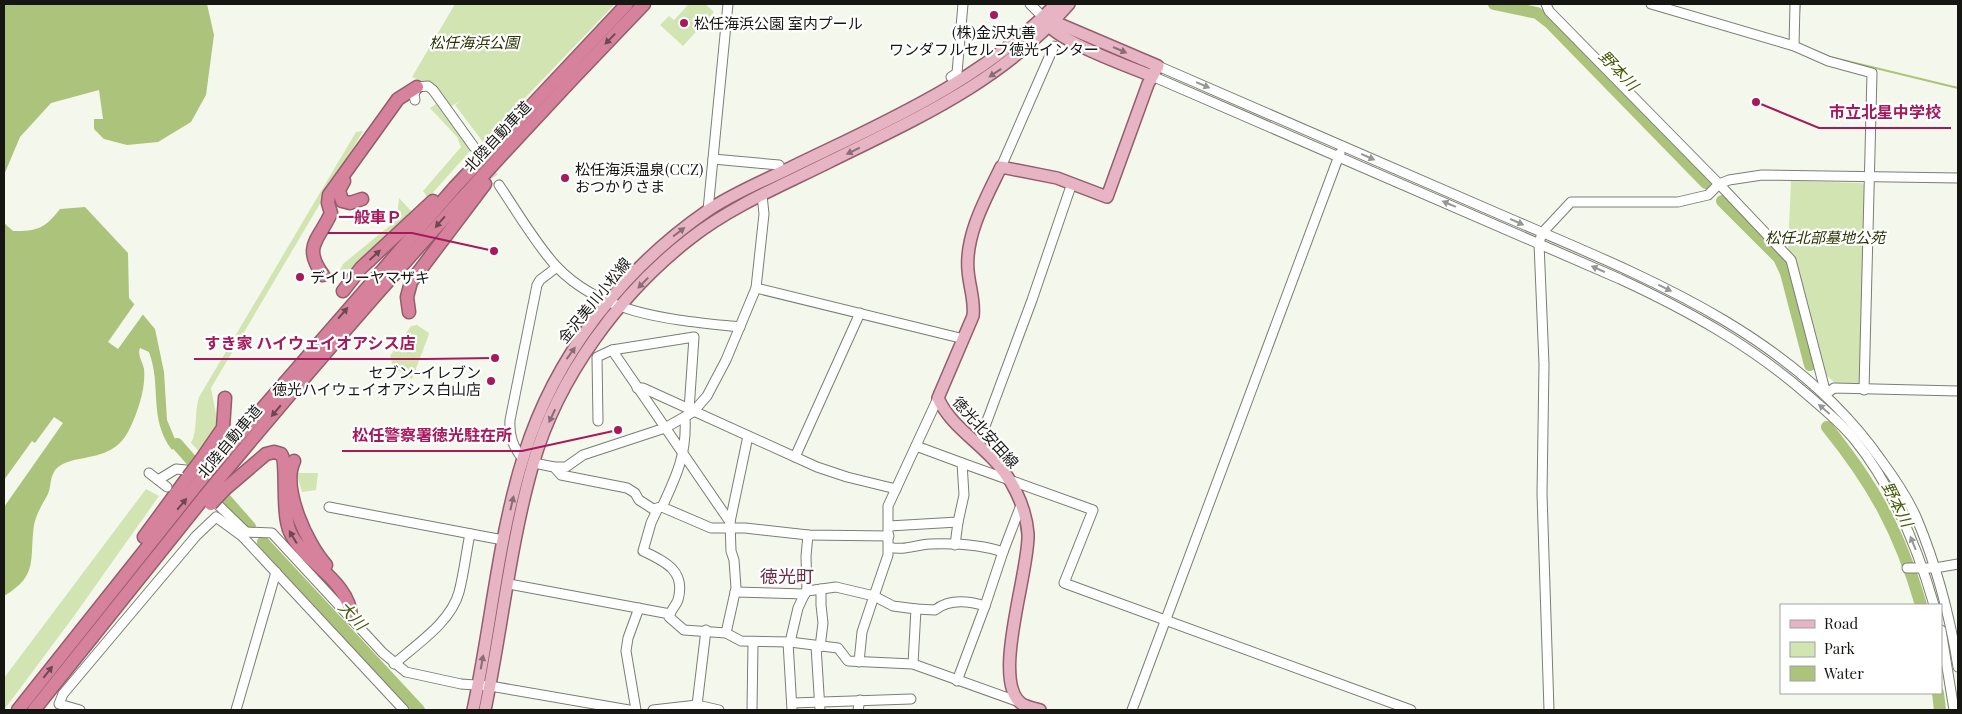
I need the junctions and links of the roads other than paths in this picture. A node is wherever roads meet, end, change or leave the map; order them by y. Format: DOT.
graph roads {
  1 [pos="627,4"];
  2 [pos="644,4"];
  3 [pos="728,4"];
  4 [pos="963,4"];
  5 [pos="1030,4"];
  6 [pos="1056,4"];
  7 [pos="1068,4"];
  8 [pos="1546,4"];
  9 [pos="1651,4"];
  10 [pos="1795,4"];
  11 [pos="1048,22"];
  12 [pos="1054,46"];
  13 [pos="1794,46"];
  14 [pos="1155,71"];
  15 [pos="565,77"];
  16 [pos="951,77"];
  17 [pos="417,87"];
  18 [pos="415,100"];
  19 [pos="1344,146"];
  20 [pos="474,147"];
  21 [pos="1338,157"];
  22 [pos="713,159"];
  23 [pos="778,165"];
  24 [pos="1001,168"];
  25 [pos="1870,176"];
  26 [pos="1958,178"];
  27 [pos="1072,183"];
  28 [pos="499,184"];
  29 [pos="1720,184"];
  30 [pos="762,195"];
  31 [pos="362,199"];
  32 [pos="708,210"];
  33 [pos="1542,233"];
  34 [pos="1539,243"];
  35 [pos="557,267"];
  36 [pos="323,275"];
  37 [pos="756,288"];
  38 [pos="343,291"];
  39 [pos="607,303"];
  40 [pos="619,307"];
  41 [pos="409,312"];
  42 [pos="860,313"];
  43 [pos="696,322"];
  44 [pos="740,327"];
  45 [pos="694,337"];
  46 [pos="964,339"];
  47 [pos="612,350"];
  48 [pos="637,388"];
  49 [pos="1864,390"];
  50 [pos="1958,391"];
  51 [pos="1826,394"];
  52 [pos="225,398"];
  53 [pos="938,398"];
  54 [pos="689,413"];
  55 [pos="598,421"];
  56 [pos="665,428"];
  57 [pos="748,436"];
  58 [pos="978,444"];
  59 [pos="916,446"];
  60 [pos="683,455"];
  61 [pos="796,457"];
  62 [pos="294,461"];
  63 [pos="528,461"];
  64 [pos="962,462"];
  65 [pos="554,467"];
  66 [pos="149,474"];
  67 [pos="213,475"];
  68 [pos="1010,479"];
  69 [pos="158,480"];
  70 [pos="167,487"];
  71 [pos="896,490"];
  72 [pos="1021,505"];
  73 [pos="329,507"];
  74 [pos="660,508"];
  75 [pos="958,522"];
  76 [pos="730,525"];
  77 [pos="889,531"];
  78 [pos="244,534"];
  79 [pos="470,534"];
  80 [pos="808,536"];
  81 [pos="503,540"];
  82 [pos="955,545"];
  83 [pos="889,547"];
  84 [pos="1003,552"];
  85 [pos="1957,564"];
  86 [pos="1915,568"];
  87 [pos="1935,568"];
  88 [pos="276,572"];
  89 [pos="508,584"];
  90 [pos="821,589"];
  91 [pos="735,592"];
  92 [pos="806,592"];
  93 [pos="874,596"];
  94 [pos="1933,604"];
  95 [pos="985,606"];
  96 [pos="639,608"];
  97 [pos="916,608"];
  98 [pos="670,614"];
  99 [pos="351,617"];
  100 [pos="1165,622"];
  101 [pos="706,630"];
  102 [pos="726,633"];
  103 [pos="1942,636"];
  104 [pos="789,642"];
  105 [pos="753,643"];
  106 [pos="75,646"];
  107 [pos="818,646"];
  108 [pos="859,662"];
  109 [pos="394,664"];
  110 [pos="913,664"];
  111 [pos="1958,667"];
  112 [pos="957,681"];
  113 [pos="478,686"];
  114 [pos="490,686"];
  115 [pos="911,699"];
  116 [pos="860,700"];
  117 [pos="1022,704"];
  118 [pos="697,705"];
  119 [pos="793,706"];
  120 [pos="821,706"];
  121 [pos="18,710"];
  122 [pos="34,710"];
  123 [pos="80,710"];
  124 [pos="236,710"];
  125 [pos="404,710"];
  126 [pos="473,710"];
  127 [pos="485,710"];
  128 [pos="629,710"];
  129 [pos="636,710"];
  130 [pos="653,710"];
  131 [pos="719,710"];
  132 [pos="752,710"];
  133 [pos="858,710"];
  134 [pos="1040,710"];
  135 [pos="1132,710"];
  136 [pos="1411,710"];
  137 [pos="1549,710"];
  138 [pos="1954,710"];
  1 -- 15 [label="highway, 北陸自動車道"];
  2 -- 15 [label="highway, 北陸自動車道, one-way"];
  3 -- 22 [label="street"];
  4 -- 16 [label="street"];
  5 -- 11 [label="street"];
  6 -- 11 [label="main road, 金沢美川小松線"];
  7 -- 11 [label="main road, 金沢美川小松線"];
  8 -- 29 [label="street"];
  9 -- 13 [label="street"];
  10 -- 13 [label="street"];
  11 -- 14 [label="main road"];
  11 -- 30 [label="main road, 金沢美川小松線, one-way"];
  11 -- 32 [label="main road, 金沢美川小松線"];
  12 -- 24 [label="street"];
  13 -- 25 [label="street"];
  14 -- 19 [label="street, one-way"];
  14 -- 21 [label="street"];
  14 -- 27 [label="main road"];
  38 -- 15 [label="highway, one-way"];
  15 -- 41 [label="highway, one-way"];
  15 -- 67 [label="highway, 北陸自動車道"];
  17 -- 18 [label="street"];
  17 -- 20 [label="street"];
  17 -- 31 [label="highway"];
  17 -- 36 [label="highway"];
  19 -- 21 [label="street"];
  19 -- 33 [label="street, one-way"];
  34 -- 21 [label="street, one-way"];
  21 -- 100 [label="street"];
  22 -- 23 [label="street"];
  22 -- 32 [label="street"];
  24 -- 27 [label="main road"];
  24 -- 46 [label="main road, 徳光北安田線"];
  25 -- 26 [label="street"];
  25 -- 29 [label="street"];
  25 -- 49 [label="street"];
  27 -- 58 [label="street"];
  28 -- 35 [label="street"];
  29 -- 33 [label="street"];
  29 -- 51 [label="street"];
  30 -- 37 [label="street"];
  30 -- 40 [label="main road, 金沢美川小松線, one-way"];
  39 -- 32 [label="main road, 金沢美川小松線, one-way"];
  33 -- 34 [label="street"];
  33 -- 51 [label="street, one-way"];
  86 -- 34 [label="street, one-way"];
  34 -- 137 [label="street"];
  35 -- 39 [label="street"];
  35 -- 63 [label="street"];
  37 -- 42 [label="street"];
  37 -- 44 [label="street"];
  39 -- 40 [label="street"];
  63 -- 39 [label="main road, 金沢美川小松線, one-way"];
  40 -- 43 [label="street"];
  40 -- 63 [label="main road, 金沢美川小松線, one-way"];
  42 -- 46 [label="street"];
  42 -- 61 [label="street"];
  43 -- 44 [label="street"];
  43 -- 45 [label="street"];
  44 -- 54 [label="street"];
  45 -- 47 [label="street"];
  45 -- 54 [label="street"];
  46 -- 53 [label="main road, 徳光北安田線"];
  47 -- 48 [label="street"];
  47 -- 55 [label="street"];
  48 -- 54 [label="street"];
  48 -- 56 [label="street"];
  49 -- 50 [label="street"];
  49 -- 51 [label="street"];
  51 -- 87 [label="street"];
  52 -- 67 [label="highway"];
  53 -- 58 [label="main road, 徳光北安田線"];
  53 -- 59 [label="street"];
  54 -- 56 [label="street"];
  54 -- 57 [label="street"];
  54 -- 60 [label="street"];
  56 -- 60 [label="street"];
  56 -- 65 [label="street"];
  57 -- 61 [label="street"];
  57 -- 76 [label="street"];
  58 -- 68 [label="main road, 徳光北安田線"];
  59 -- 64 [label="street"];
  59 -- 71 [label="street"];
  60 -- 74 [label="street"];
  60 -- 76 [label="street"];
  61 -- 71 [label="street"];
  62 -- 99 [label="highway"];
  63 -- 65 [label="street"];
  81 -- 63 [label="main road, 金沢美川小松線, one-way"];
  63 -- 89 [label="main road, 金沢美川小松線"];
  64 -- 68 [label="street"];
  64 -- 75 [label="street"];
  65 -- 74 [label="street"];
  66 -- 69 [label="street"];
  99 -- 67 [label="highway, one-way"];
  67 -- 106 [label="highway, 北陸自動車道, bridge"];
  106 -- 67 [label="highway, one-way, bridge"];
  68 -- 72 [label="main road, 徳光北安田線"];
  68 -- 100 [label="street"];
  69 -- 70 [label="street"];
  69 -- 78 [label="street"];
  71 -- 77 [label="street"];
  72 -- 84 [label="street"];
  72 -- 117 [label="main road, 徳光北安田線"];
  73 -- 79 [label="street"];
  74 -- 76 [label="street"];
  74 -- 98 [label="street"];
  75 -- 77 [label="street"];
  75 -- 82 [label="street"];
  76 -- 80 [label="street"];
  76 -- 91 [label="street"];
  77 -- 80 [label="street"];
  77 -- 83 [label="street"];
  78 -- 88 [label="street"];
  78 -- 99 [label="street"];
  78 -- 123 [label="street"];
  79 -- 81 [label="street"];
  79 -- 109 [label="street"];
  80 -- 92 [label="street"];
  113 -- 81 [label="main road, 金沢美川小松線, one-way"];
  82 -- 83 [label="street"];
  82 -- 84 [label="street"];
  83 -- 93 [label="street"];
  84 -- 95 [label="street"];
  85 -- 87 [label="street"];
  86 -- 87 [label="street"];
  86 -- 94 [label="street"];
  87 -- 111 [label="street"];
  88 -- 124 [label="street"];
  88 -- 125 [label="street"];
  89 -- 96 [label="street"];
  89 -- 114 [label="main road, 金沢美川小松線"];
  90 -- 92 [label="street"];
  90 -- 93 [label="street"];
  90 -- 107 [label="street"];
  91 -- 92 [label="street"];
  91 -- 102 [label="street"];
  92 -- 104 [label="street"];
  93 -- 97 [label="street"];
  93 -- 108 [label="street"];
  95 -- 97 [label="street"];
  95 -- 112 [label="street"];
  96 -- 98 [label="street"];
  96 -- 129 [label="street"];
  97 -- 110 [label="street"];
  98 -- 101 [label="street"];
  99 -- 109 [label="street"];
  100 -- 135 [label="street"];
  100 -- 136 [label="street"];
  101 -- 102 [label="street"];
  101 -- 118 [label="street"];
  102 -- 105 [label="street"];
  103 -- 138 [label="street"];
  104 -- 105 [label="street"];
  104 -- 107 [label="street"];
  104 -- 119 [label="street"];
  105 -- 132 [label="street"];
  121 -- 106 [label="highway, 北陸自動車道, one-way"];
  106 -- 122 [label="highway, 北陸自動車道"];
  107 -- 108 [label="street"];
  107 -- 120 [label="street"];
  108 -- 110 [label="street"];
  109 -- 113 [label="street"];
  110 -- 112 [label="street"];
  112 -- 117 [label="street"];
  113 -- 114 [label="street"];
  113 -- 126 [label="main road, 金沢美川小松線"];
  114 -- 127 [label="main road, 金沢美川小松線"];
  114 -- 128 [label="street"];
  115 -- 116 [label="street"];
  116 -- 120 [label="street"];
  116 -- 133 [label="street"];
  117 -- 134 [label="main road"];
  118 -- 130 [label="street"];
  118 -- 131 [label="street"];
  119 -- 120 [label="street"];
}
